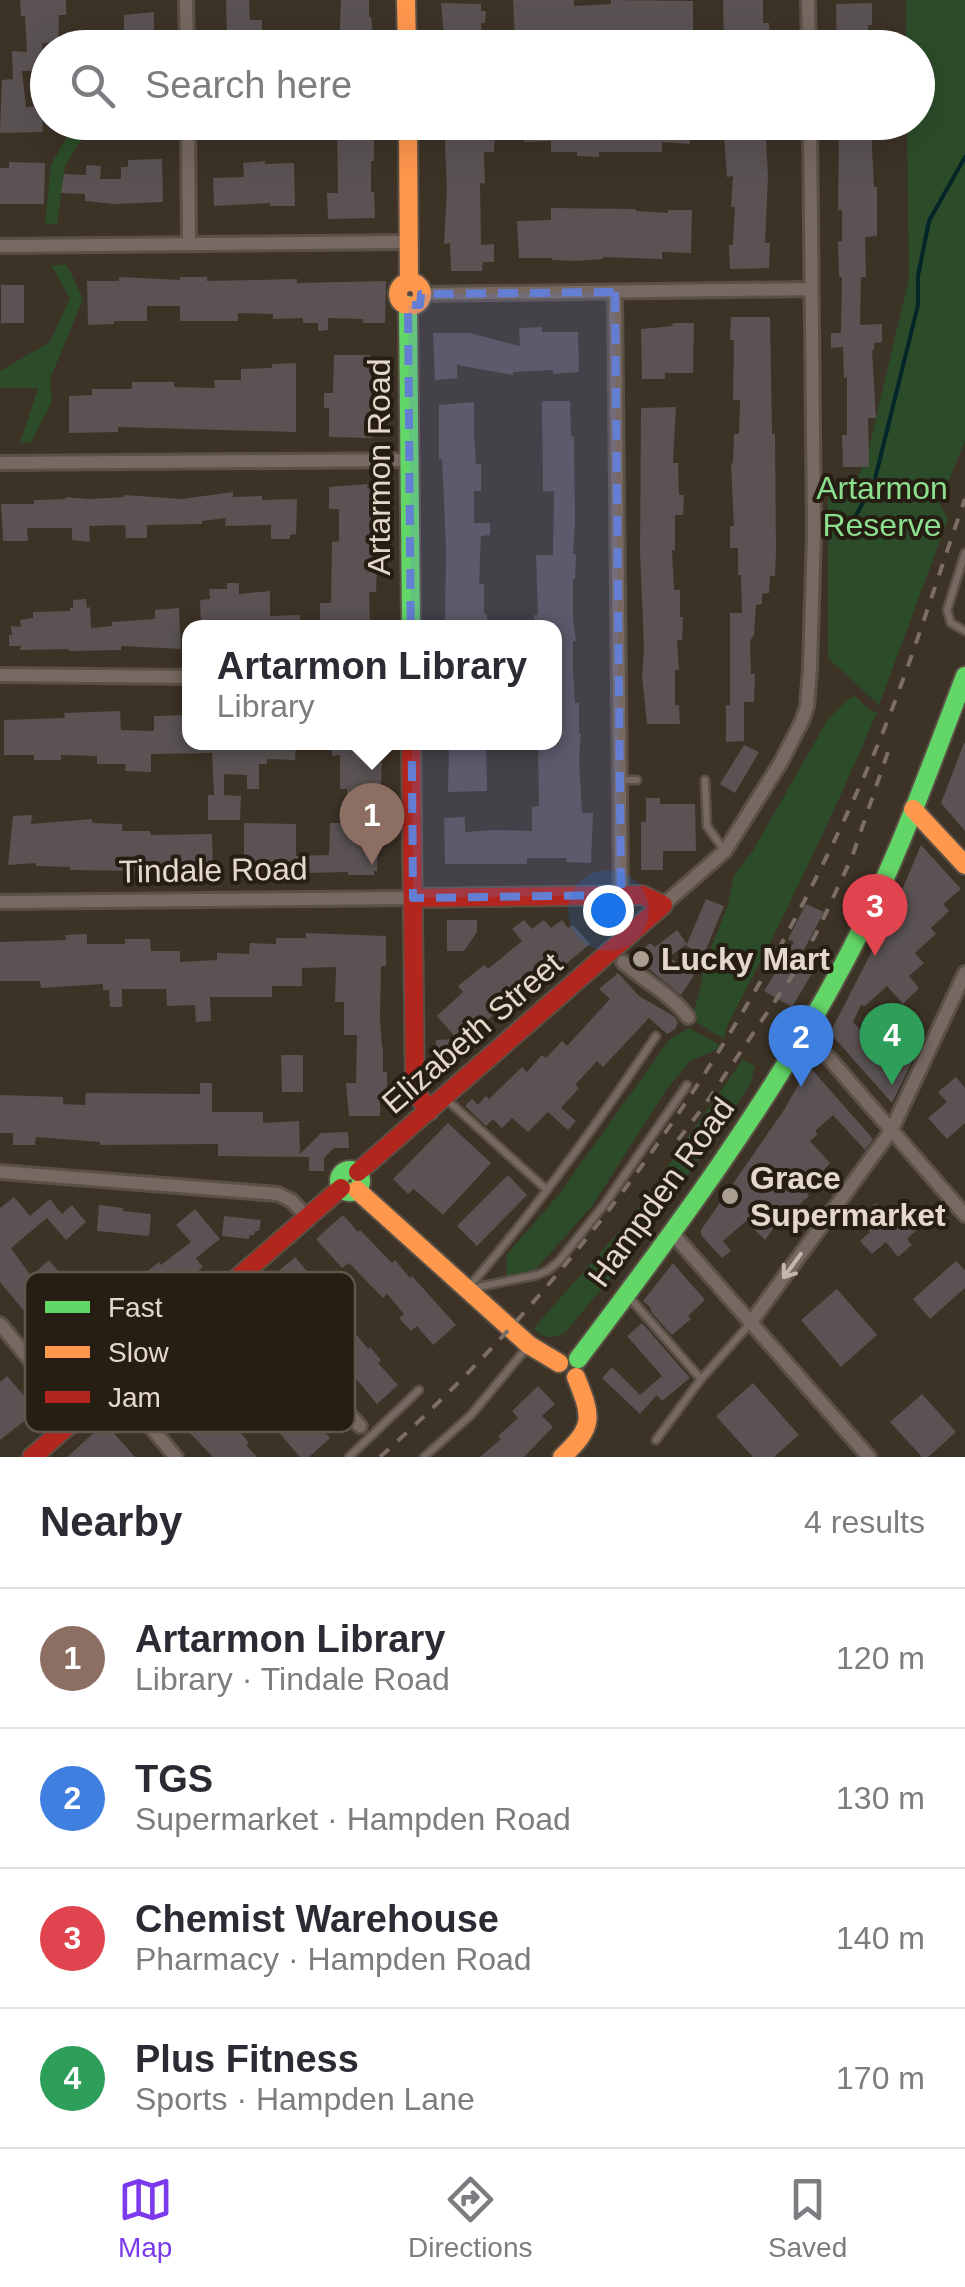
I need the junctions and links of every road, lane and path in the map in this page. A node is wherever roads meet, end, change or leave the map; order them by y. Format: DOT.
graph roads {
  1 [pos="186,0"];
  2 [pos="406,0"];
  3 [pos="808,0"];
  4 [pos="186,30"];
  5 [pos="407,30"];
  6 [pos="809,30"];
  7 [pos="188,140"];
  8 [pos="408,140"];
  9 [pos="810,140"];
  10 [pos="189,242"];
  11 [pos="408,242"];
  12 [pos="0,246"];
  13 [pos="811,290"];
  14 [pos="616,292"];
  15 [pos="413,294"];
  16 [pos="410,460"];
  17 [pos="0,463"];
  18 [pos="965,552"];
  19 [pos="410,620"];
  20 [pos="965,632"];
  21 [pos="0,675"];
  22 [pos="965,676"];
  23 [pos="182,677"];
  24 [pos="410,750"];
  25 [pos="620,780"];
  26 [pos="637,780"];
  27 [pos="705,780"];
  28 [pos="913,809"];
  29 [pos="725,851"];
  30 [pos="965,866"];
  31 [pos="616,895"];
  32 [pos="413,898"];
  33 [pos="0,902"];
  34 [pos="663,905"];
  35 [pos="628,936"];
  36 [pos="623,962"];
  37 [pos="965,973"];
  38 [pos="688,1017"];
  39 [pos="656,1036"];
  40 [pos="802,1037"];
  41 [pos="687,1085"];
  42 [pos="444,1098"];
  43 [pos="429,1111"];
  44 [pos="890,1131"];
  45 [pos="0,1172"];
  46 [pos="352,1183"];
  47 [pos="548,1190"];
  48 [pos="965,1215"];
  49 [pos="307,1218"];
  50 [pos="673,1234"];
  51 [pos="246,1272"];
  52 [pos="467,1288"];
  53 [pos="626,1294"];
  54 [pos="751,1322"];
  55 [pos="0,1324"];
  56 [pos="529,1345"];
  57 [pos="25,1354"];
  58 [pos="577,1368"];
  59 [pos="701,1378"];
  60 [pos="419,1390"];
  61 [pos="355,1421"];
  62 [pos="360,1426"];
  63 [pos="61,1432"];
  64 [pos="155,1432"];
  65 [pos="656,1440"];
  66 [pos="864,1455"];
  67 [pos="32,1457"];
  68 [pos="176,1457"];
  69 [pos="349,1457"];
  70 [pos="424,1457"];
  71 [pos="562,1457"];
  1 -- 4 [label="street"];
  2 -- 5 [label="street"];
  3 -- 6 [label="street"];
  7 -- 10 [label="street"];
  8 -- 11 [label="street, Artarmon Road"];
  9 -- 13 [label="street, Elizabeth Street"];
  10 -- 11 [label="street"];
  10 -- 12 [label="street"];
  11 -- 15 [label="street, Artarmon Road"];
  13 -- 14 [label="street"];
  13 -- 29 [label="street, Elizabeth Street"];
  14 -- 15 [label="street"];
  14 -- 25 [label="street"];
  15 -- 16 [label="street, Artarmon Road"];
  16 -- 17 [label="street"];
  16 -- 19 [label="street, Artarmon Road"];
  18 -- 20 [label="lane"];
  21 -- 23 [label="street"];
  22 -- 28 [label="street, Hampden Road"];
  24 -- 32 [label="street"];
  25 -- 26 [label="lane"];
  25 -- 31 [label="street"];
  27 -- 29 [label="lane"];
  28 -- 30 [label="street"];
  28 -- 40 [label="street, Hampden Road"];
  29 -- 34 [label="street, Elizabeth Street"];
  31 -- 32 [label="street, Tindale Road"];
  31 -- 34 [label="street, Tindale Road"];
  31 -- 35 [label="street"];
  32 -- 33 [label="street, Tindale Road"];
  32 -- 43 [label="street"];
  34 -- 35 [label="street, Elizabeth Street"];
  35 -- 42 [label="street, Elizabeth Street"];
  36 -- 38 [label="street"];
  37 -- 44 [label="street"];
  39 -- 47 [label="lane"];
  40 -- 44 [label="street"];
  40 -- 50 [label="street, Hampden Road"];
  41 -- 52 [label="lane"];
  42 -- 43 [label="street, Elizabeth Street"];
  42 -- 47 [label="lane"];
  43 -- 46 [label="street, Elizabeth Street"];
  44 -- 48 [label="street"];
  44 -- 54 [label="street, one-way"];
  45 -- 49 [label="street"];
  46 -- 49 [label="street, Elizabeth Street"];
  46 -- 52 [label="street"];
  47 -- 52 [label="lane"];
  49 -- 51 [label="street, Elizabeth Street"];
  50 -- 53 [label="street, Hampden Road"];
  50 -- 54 [label="street"];
  52 -- 56 [label="street"];
  53 -- 58 [label="street, Hampden Road"];
  53 -- 59 [label="lane"];
  54 -- 59 [label="lane"];
  54 -- 66 [label="street"];
  55 -- 57 [label="street"];
  56 -- 58 [label="street"];
  56 -- 70 [label="lane"];
  58 -- 71 [label="street"];
  59 -- 65 [label="lane"];
  60 -- 69 [label="lane"];
  61 -- 62 [label="street"];
  63 -- 67 [label="street, Elizabeth Street"];
  64 -- 68 [label="street"];
}
